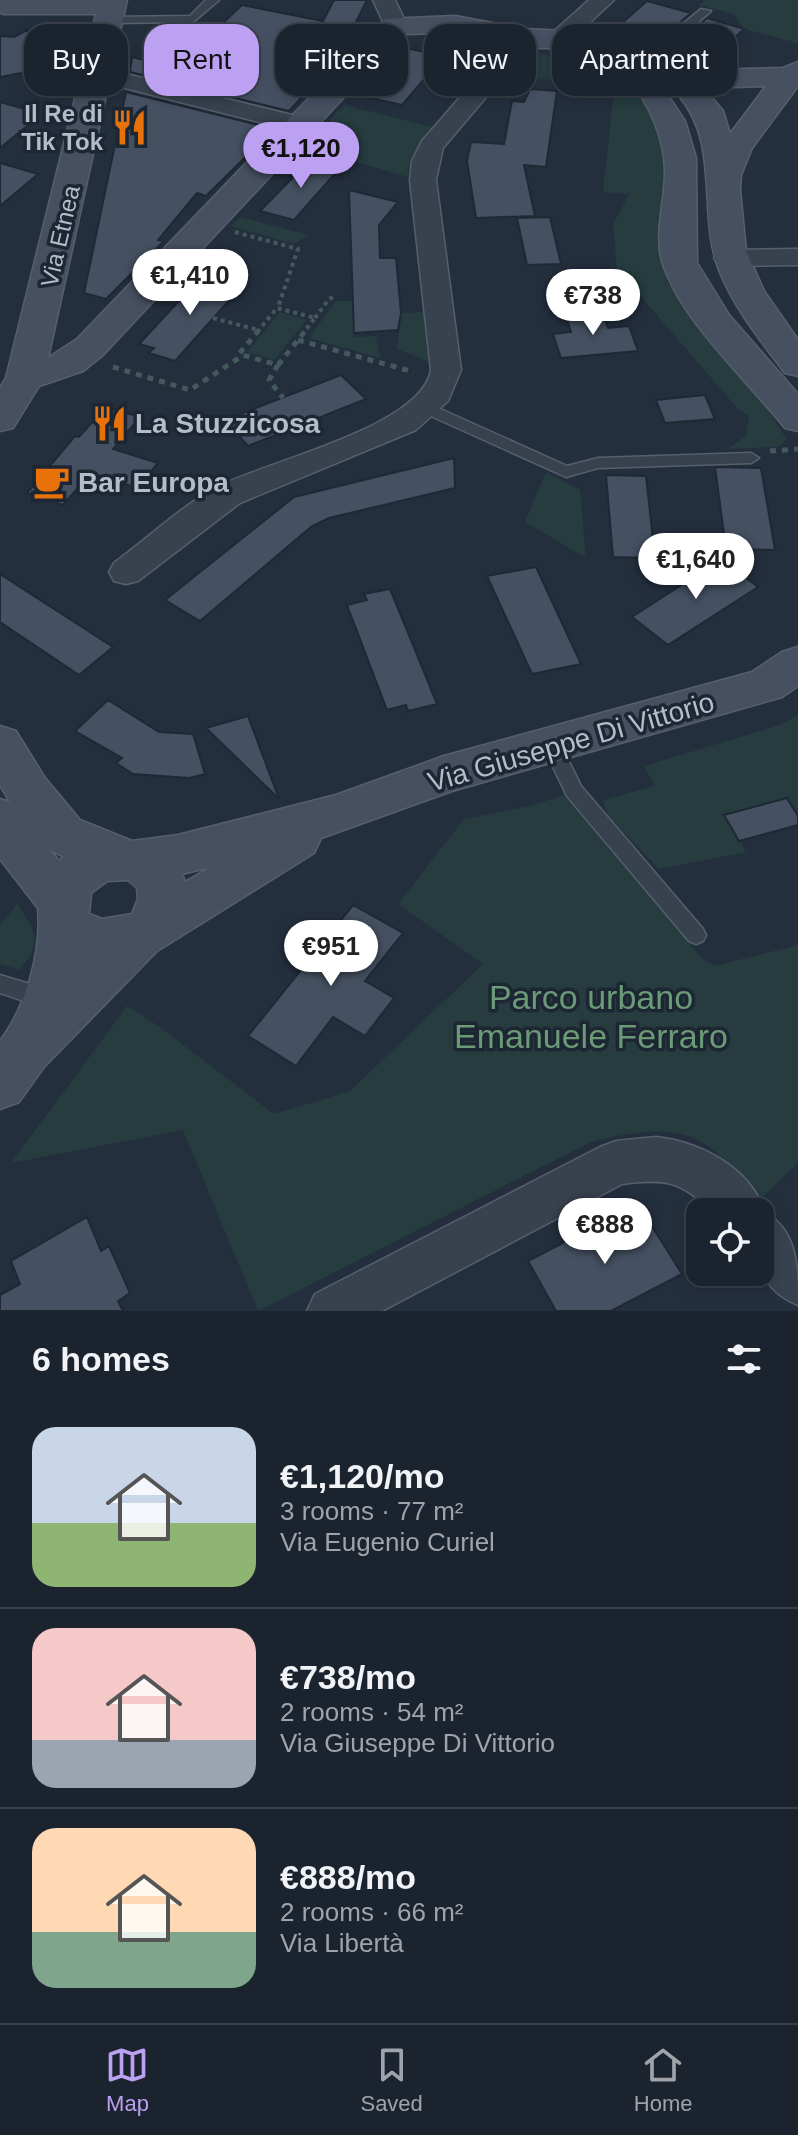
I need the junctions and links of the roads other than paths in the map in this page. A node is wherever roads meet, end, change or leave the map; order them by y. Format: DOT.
graph roads {
  1 [pos="40,0"];
  2 [pos="213,0"];
  3 [pos="603,0"];
  4 [pos="2,6"];
  5 [pos="111,9"];
  6 [pos="705,11"];
  7 [pos="390,12"];
  8 [pos="450,24"];
  9 [pos="576,24"];
  10 [pos="685,24"];
  11 [pos="794,74"];
  12 [pos="737,80"];
  13 [pos="128,81"];
  14 [pos="93,96"];
  15 [pos="474,96"];
  16 [pos="656,96"];
  17 [pos="695,96"];
  18 [pos="303,125"];
  19 [pos="725,176"];
  20 [pos="798,257"];
  21 [pos="728,258"];
  22 [pos="798,365"];
  23 [pos="25,378"];
  24 [pos="427,408"];
  25 [pos="0,419"];
  26 [pos="798,419"];
  27 [pos="751,458"];
  28 [pos="126,572"];
  29 [pos="798,664"];
  30 [pos="0,744"];
  31 [pos="552,746"];
  32 [pos="340,813"];
  33 [pos="0,818"];
  34 [pos="125,860"];
  35 [pos="64,910"];
  36 [pos="146,930"];
  37 [pos="696,935"];
  38 [pos="0,984"];
  39 [pos="51,1000"];
  40 [pos="12,1067"];
  41 [pos="731,1198"];
  42 [pos="774,1251"];
  43 [pos="798,1281"];
  44 [pos="332,1311"];
  1 -- 4 [label="street"];
  2 -- 5 [label="lane"];
  3 -- 9 [label="street"];
  4 -- 5 [label="street"];
  6 -- 10 [label="lane"];
  7 -- 8 [label="street"];
  7 -- 18 [label="street"];
  11 -- 12 [label="street"];
  11 -- 19 [label="street"];
  13 -- 18 [label="street"];
  14 -- 23 [label="street, Via Etnea"];
  15 -- 24 [label="street"];
  16 -- 26 [label="street"];
  17 -- 19 [label="street"];
  18 -- 23 [label="street"];
  19 -- 21 [label="street"];
  20 -- 21 [label="street"];
  21 -- 22 [label="street"];
  23 -- 25 [label="street, Via Etnea"];
  24 -- 27 [label="lane"];
  24 -- 28 [label="street"];
  29 -- 31 [label="street, Via Giuseppe Di Vittorio"];
  30 -- 34 [label="street"];
  31 -- 32 [label="street, Via Giuseppe Di Vittorio"];
  31 -- 37 [label="lane"];
  32 -- 34 [label="street"];
  32 -- 36 [label="street"];
  33 -- 35 [label="street"];
  34 -- 35 [label="street"];
  34 -- 36 [label="street"];
  35 -- 36 [label="street"];
  35 -- 39 [label="street"];
  36 -- 40 [label="street"];
  38 -- 39 [label="lane"];
  39 -- 40 [label="street"];
  41 -- 44 [label="street"];
  42 -- 43 [label="street"];
}
